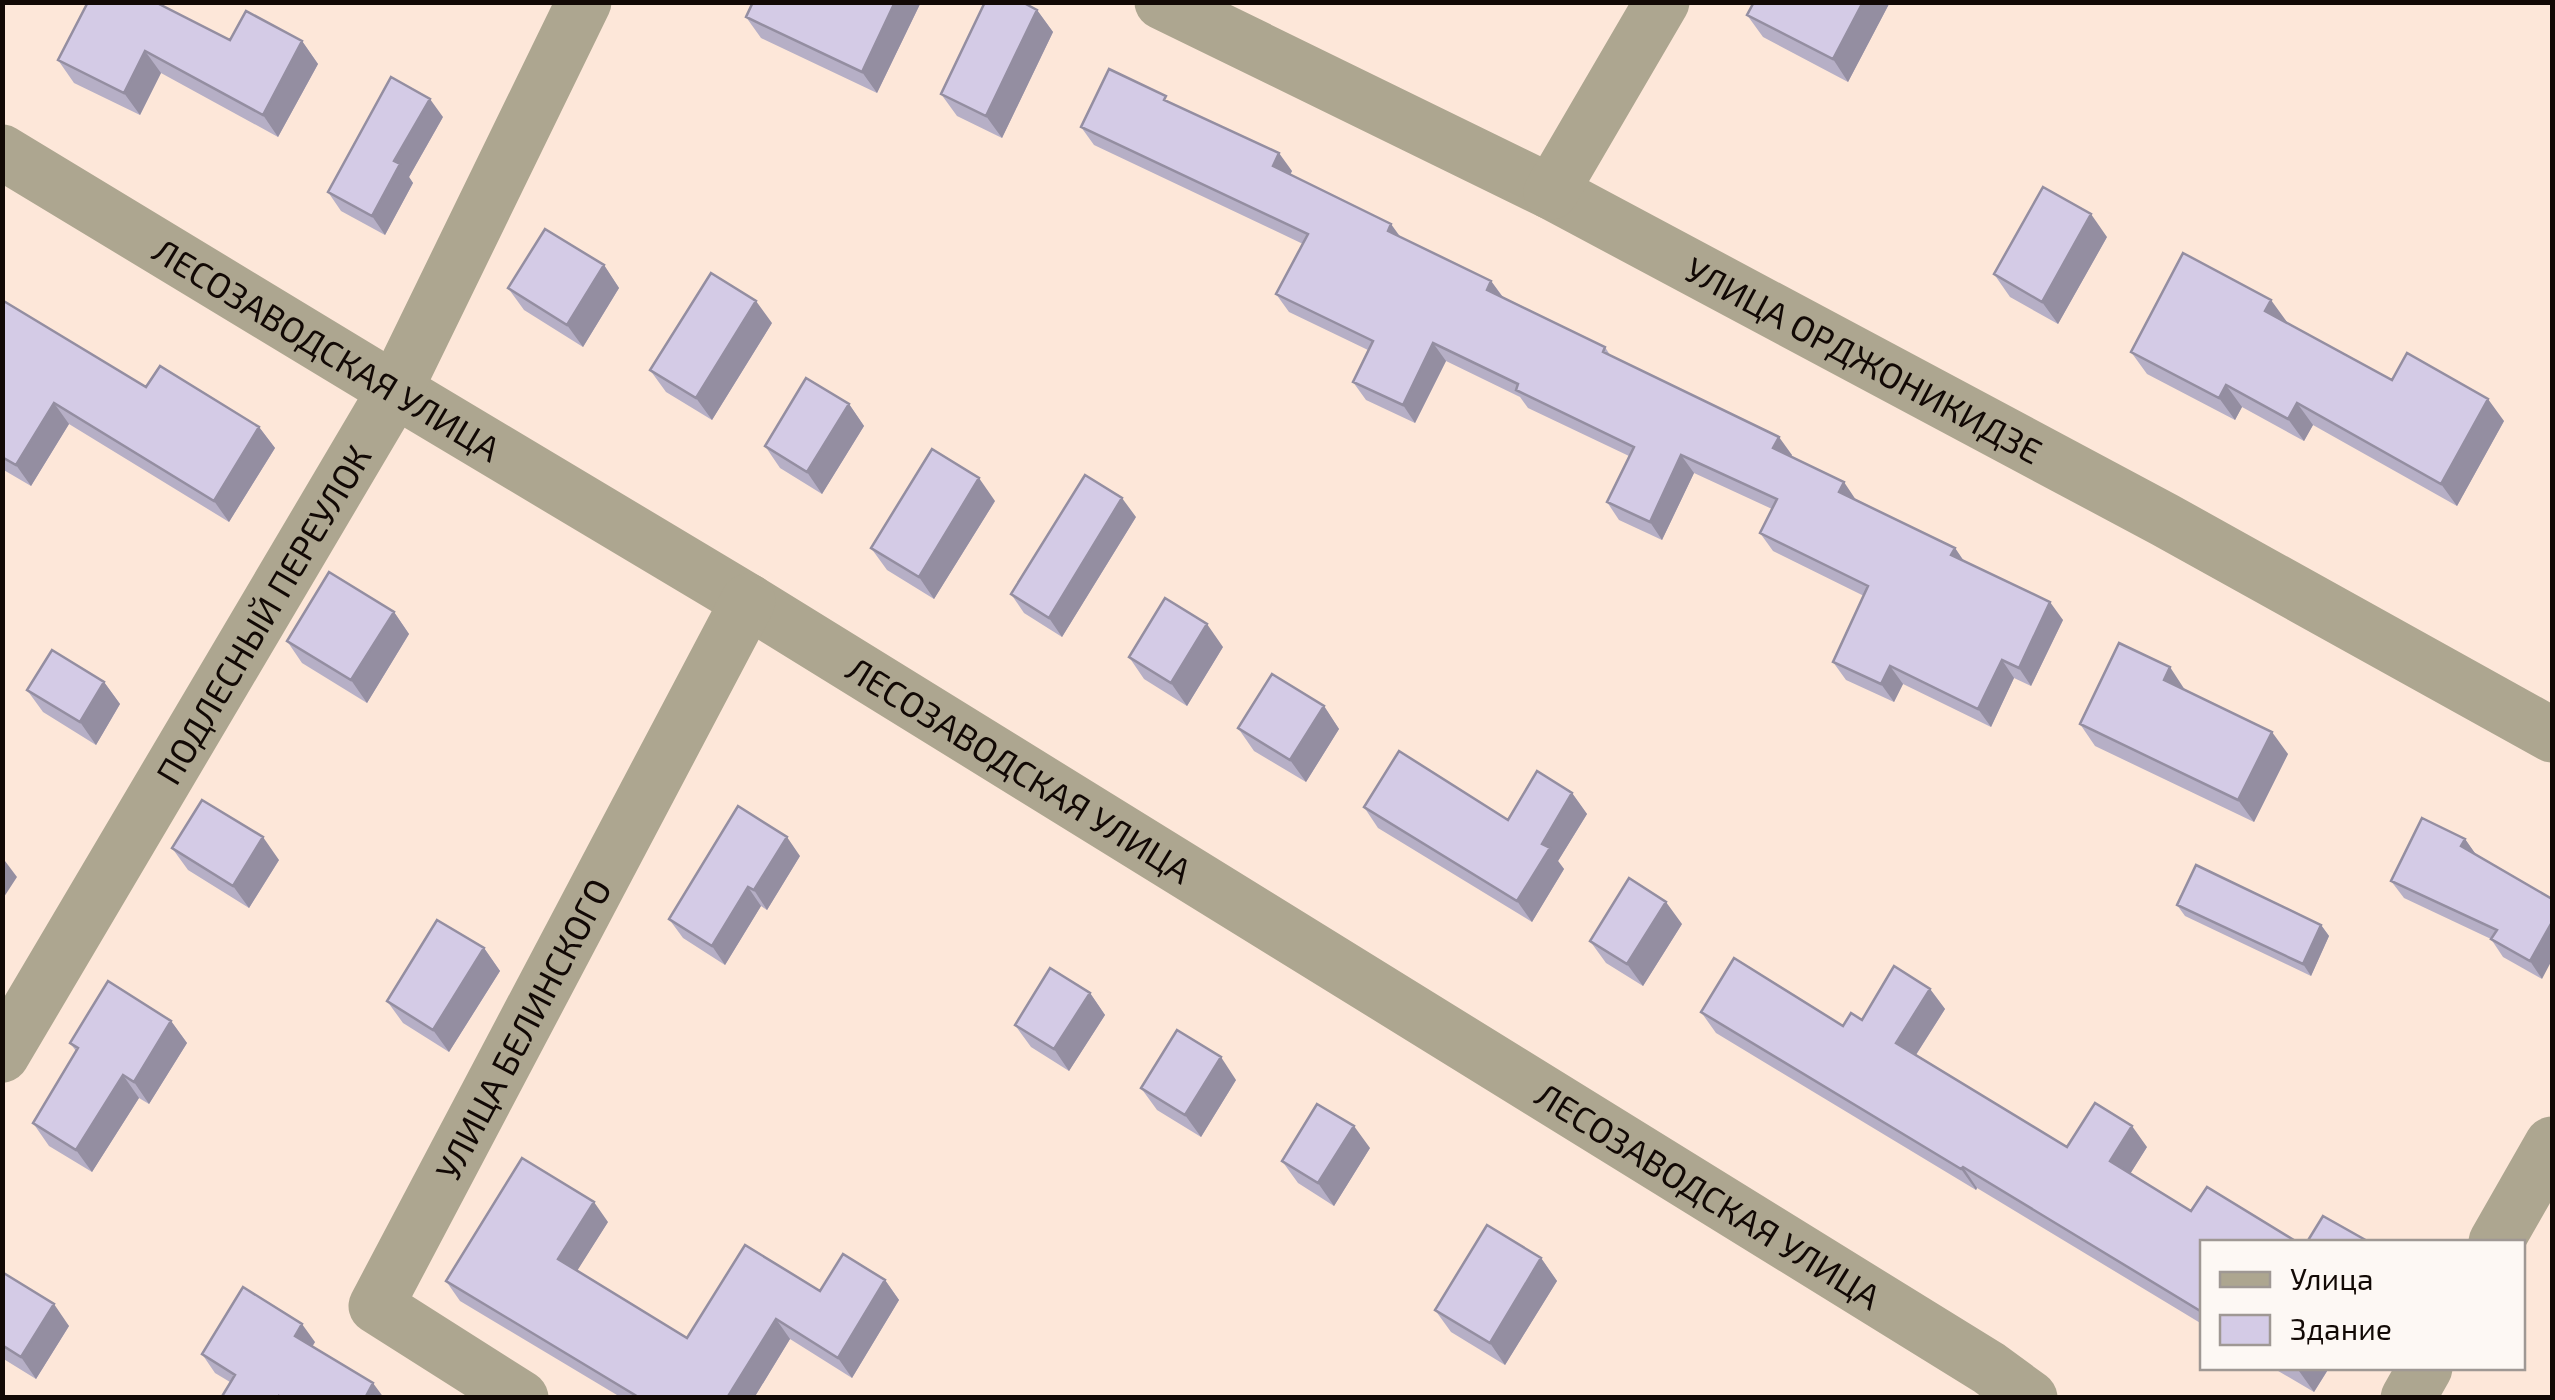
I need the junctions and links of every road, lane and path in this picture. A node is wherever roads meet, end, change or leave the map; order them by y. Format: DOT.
graph roads {
  1 [pos="584,2"];
  2 [pos="1162,2"];
  3 [pos="1662,2"];
  4 [pos="2,152"];
  5 [pos="1552,192"];
  6 [pos="395,390"];
  7 [pos="748,601"];
  8 [pos="2552,736"];
  9 [pos="5,1045"];
  10 [pos="2552,1144"];
  11 [pos="2497,1240"];
  12 [pos="2424,1370"];
  13 [pos="521,1398"];
  14 [pos="2030,1398"];
  15 [pos="2408,1398"];
  1 -- 6 [label="street, ПОДЛЕСНЫЙ ПЕРЕУЛОК"];
  2 -- 5 [label="street, УЛИЦА ОРДЖОНИКИДЗЕ"];
  3 -- 5 [label="street"];
  4 -- 6 [label="street, ЛЕСОЗАВОДСКАЯ УЛИЦА"];
  5 -- 8 [label="street, УЛИЦА ОРДЖОНИКИДЗЕ"];
  6 -- 7 [label="street, ЛЕСОЗАВОДСКАЯ УЛИЦА"];
  6 -- 9 [label="street, ПОДЛЕСНЫЙ ПЕРЕУЛОК"];
  7 -- 13 [label="street, УЛИЦА БЕЛИНСКОГО"];
  7 -- 14 [label="street, ЛЕСОЗАВОДСКАЯ УЛИЦА"];
  10 -- 11 [label="street"];
  12 -- 15 [label="street"];
}
